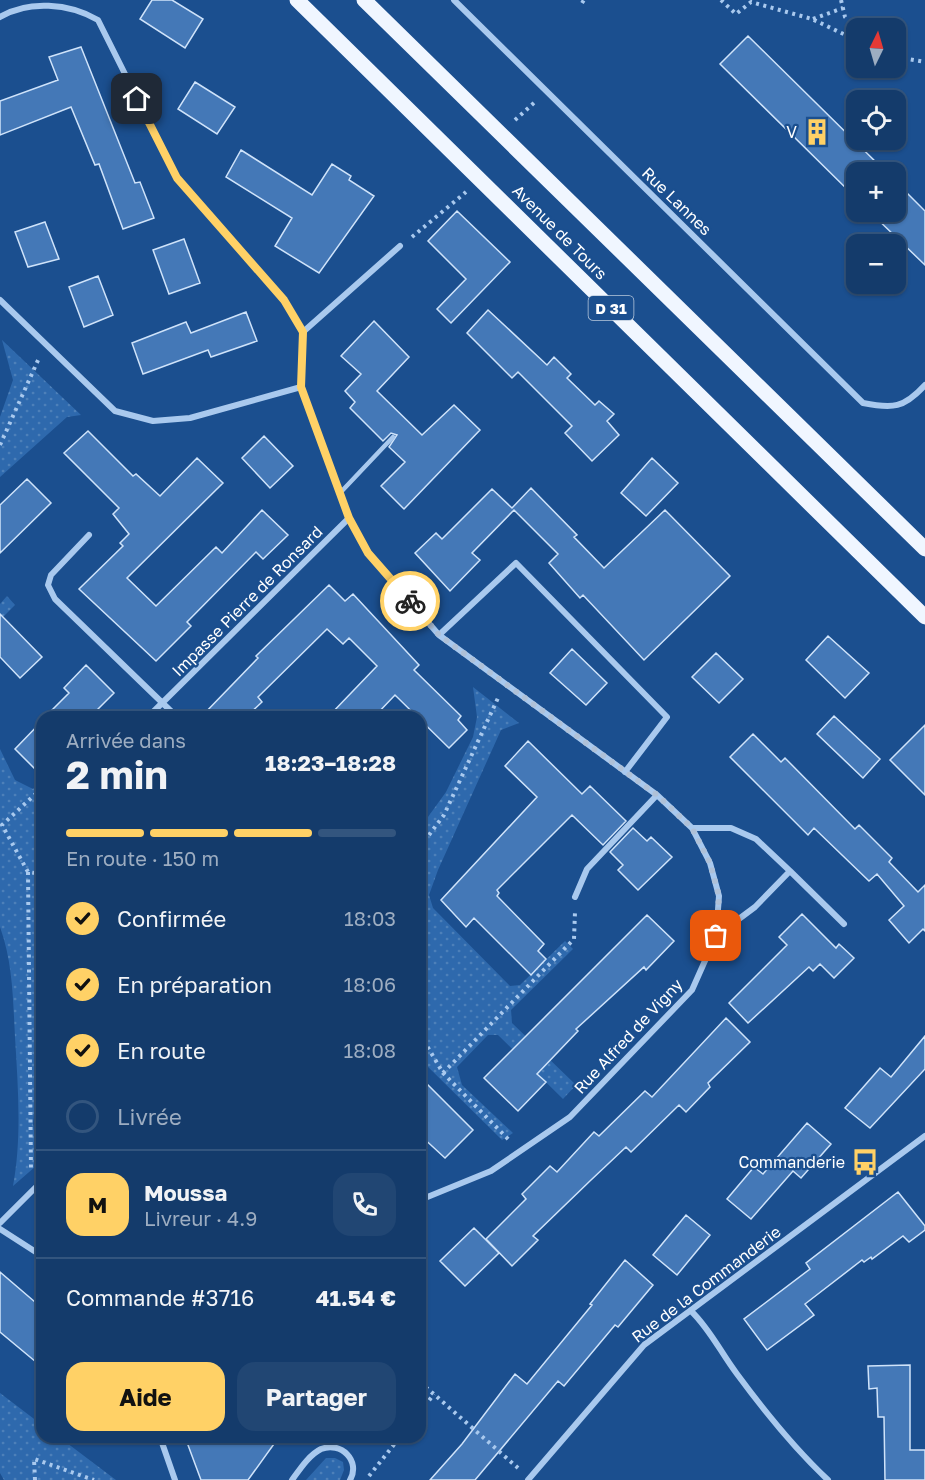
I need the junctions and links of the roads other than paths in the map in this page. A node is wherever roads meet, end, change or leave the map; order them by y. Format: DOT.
graph roads {
  1 [pos="297,0"];
  2 [pos="364,0"];
  3 [pos="454,0"];
  4 [pos="0,17"];
  5 [pos="400,246"];
  6 [pos="0,300"];
  7 [pos="303,332"];
  8 [pos="925,385"];
  9 [pos="301,387"];
  10 [pos="393,437"];
  11 [pos="340,493"];
  12 [pos="349,518"];
  13 [pos="90,535"];
  14 [pos="925,549"];
  15 [pos="925,617"];
  16 [pos="439,635"];
  17 [pos="164,704"];
  18 [pos="155,711"];
  19 [pos="171,711"];
  20 [pos="625,772"];
  21 [pos="657,795"];
  22 [pos="692,828"];
  23 [pos="790,872"];
  24 [pos="575,897"];
  25 [pos="844,924"];
  26 [pos="716,936"];
  27 [pos="924,1138"];
  28 [pos="36,1187"];
  29 [pos="426,1198"];
  30 [pos="0,1223"];
  31 [pos="0,1229"];
  32 [pos="36,1252"];
  33 [pos="691,1311"];
  34 [pos="162,1443"];
  35 [pos="351,1479"];
  36 [pos="529,1479"];
  37 [pos="175,1480"];
  38 [pos="292,1480"];
  39 [pos="828,1480"];
  1 -- 15 [label="main road, Avenue de Tours / D 31"];
  2 -- 14 [label="main road, Avenue de Tours"];
  3 -- 8 [label="street, Rue Lannes"];
  4 -- 7 [label="street"];
  5 -- 7 [label="street"];
  6 -- 9 [label="street"];
  7 -- 9 [label="street"];
  9 -- 11 [label="street, Rue Alfred de Vigny"];
  10 -- 11 [label="lane"];
  11 -- 12 [label="street, Rue Alfred de Vigny"];
  12 -- 16 [label="street, Rue Alfred de Vigny"];
  12 -- 17 [label="street, Impasse Pierre de Ronsard"];
  13 -- 17 [label="street"];
  16 -- 20 [label="street, Rue Alfred de Vigny"];
  16 -- 20 [label="street"];
  17 -- 18 [label="street, Impasse Pierre de Ronsard"];
  17 -- 19 [label="street"];
  20 -- 21 [label="street, Rue Alfred de Vigny"];
  21 -- 22 [label="street, Rue Alfred de Vigny"];
  21 -- 24 [label="street"];
  22 -- 23 [label="street"];
  22 -- 26 [label="street, Rue Alfred de Vigny"];
  23 -- 25 [label="street"];
  23 -- 26 [label="street"];
  26 -- 29 [label="street, Rue Alfred de Vigny"];
  27 -- 33 [label="street, Rue de la Commanderie"];
  28 -- 30 [label="street"];
  31 -- 32 [label="street"];
  33 -- 36 [label="street, Rue de la Commanderie"];
  33 -- 39 [label="street"];
  34 -- 37 [label="street"];
  35 -- 38 [label="street"];
}
